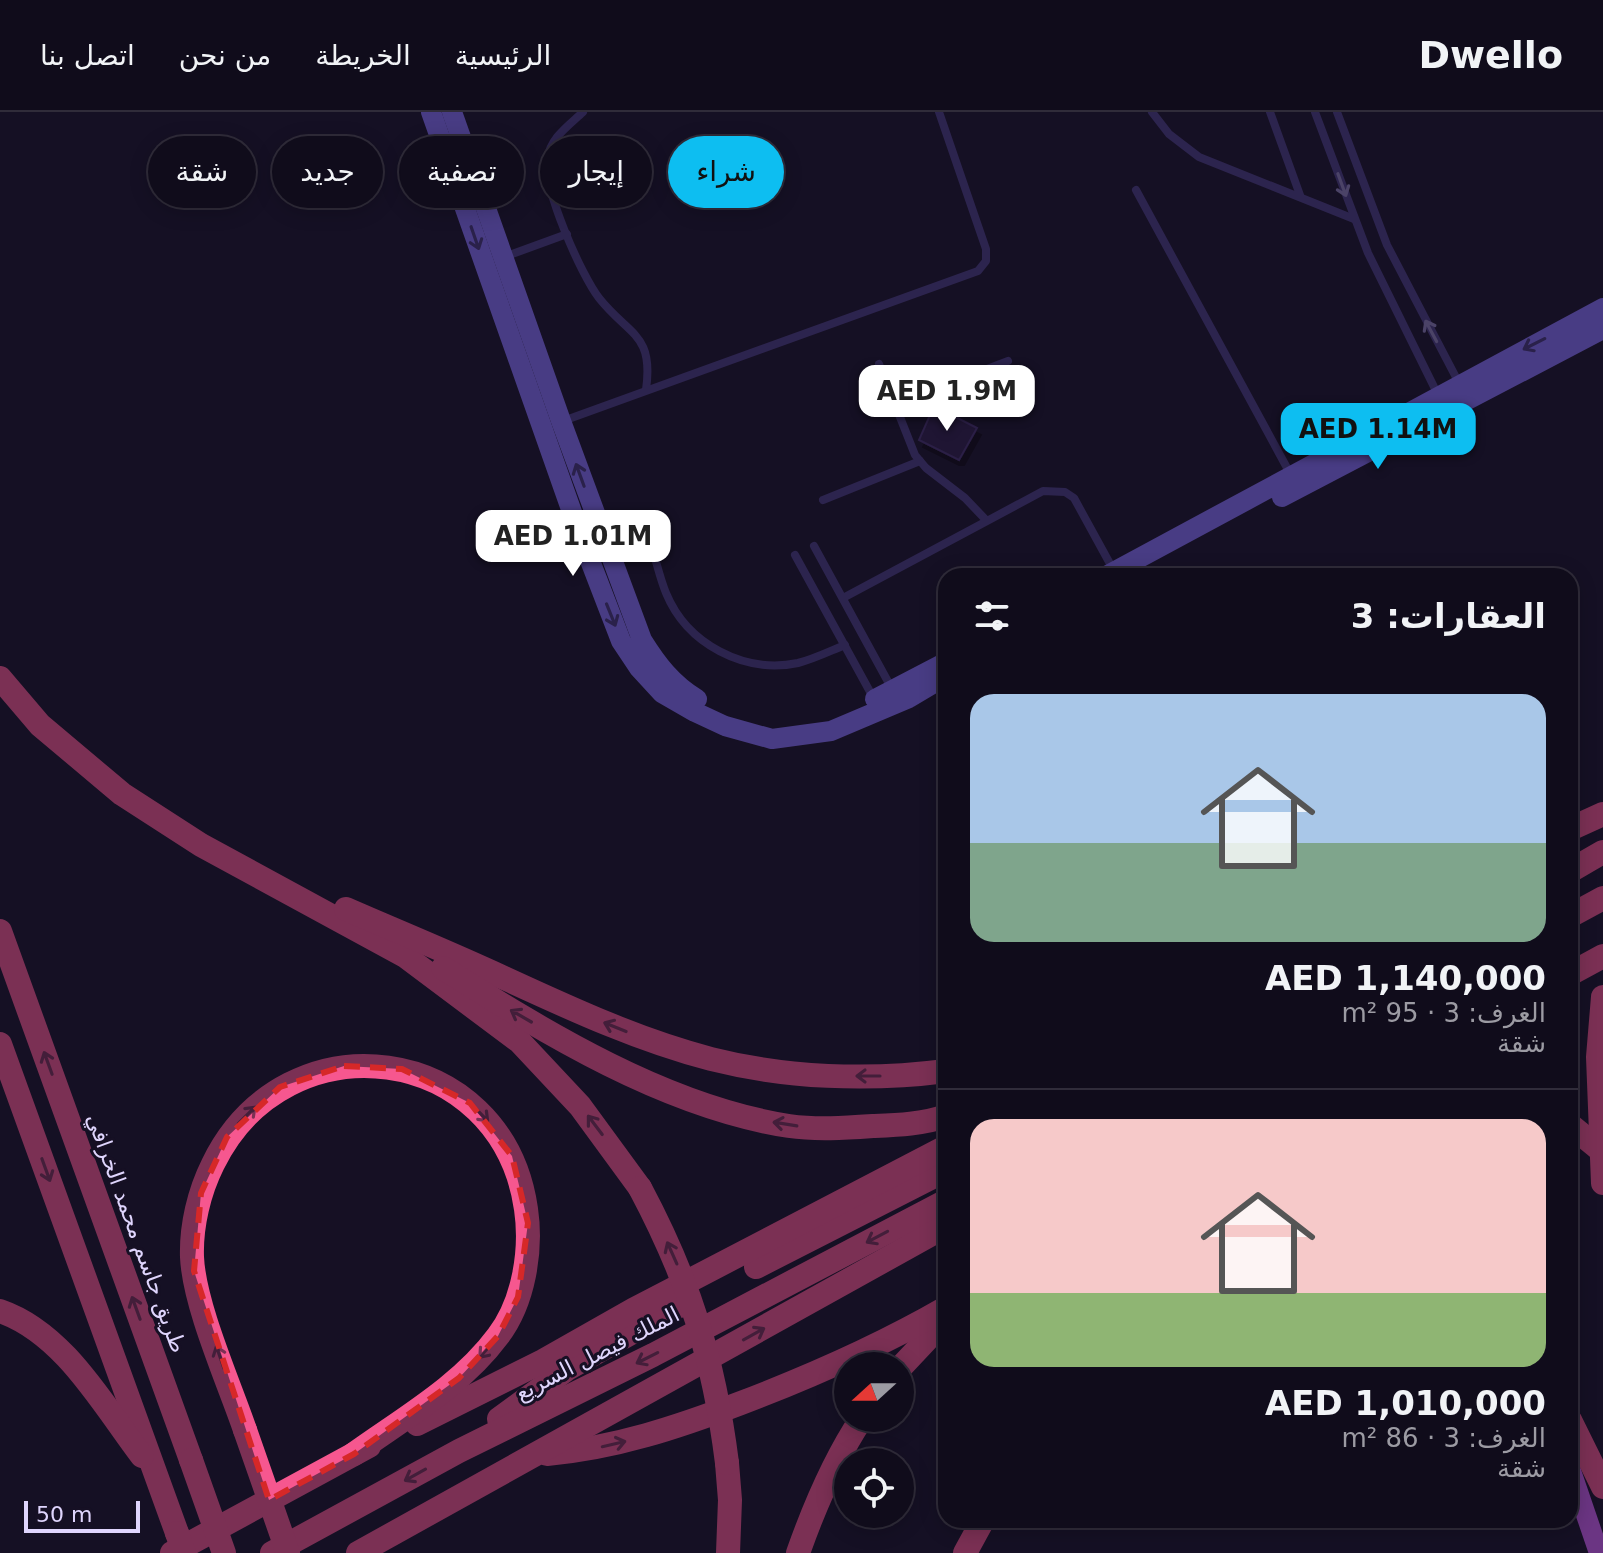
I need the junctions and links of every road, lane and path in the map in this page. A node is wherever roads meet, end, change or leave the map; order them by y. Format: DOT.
graph roads {
  1 [pos="431,112"];
  2 [pos="452,112"];
  3 [pos="583,112"];
  4 [pos="939,112"];
  5 [pos="1152,112"];
  6 [pos="1270,112"];
  7 [pos="1315,112"];
  8 [pos="1337,112"];
  9 [pos="1136,190"];
  10 [pos="1300,195"];
  11 [pos="1354,219"];
  12 [pos="567,234"];
  13 [pos="503,257"];
  14 [pos="1603,308"];
  15 [pos="1603,329"];
  16 [pos="1008,361"];
  17 [pos="879,364"];
  18 [pos="646,390"];
  19 [pos="1463,392"];
  20 [pos="1442,403"];
  21 [pos="895,404"];
  22 [pos="551,425"];
  23 [pos="920,461"];
  24 [pos="1294,482"];
  25 [pos="823,500"];
  26 [pos="986,520"];
  27 [pos="589,529"];
  28 [pos="814,546"];
  29 [pos="795,555"];
  30 [pos="1114,568"];
  31 [pos="1131,568"];
  32 [pos="834,581"];
  33 [pos="816,592"];
  34 [pos="843,598"];
  35 [pos="845,645"];
  36 [pos="938,666"];
  37 [pos="0,678"];
  38 [pos="938,681"];
  39 [pos="883,695"];
  40 [pos="1603,814"];
  41 [pos="1578,825"];
  42 [pos="201,845"];
  43 [pos="1603,852"];
  44 [pos="1578,866"];
  45 [pos="1603,898"];
  46 [pos="1578,912"];
  47 [pos="0,931"];
  48 [pos="405,956"];
  49 [pos="1603,956"];
  50 [pos="1578,970"];
  51 [pos="1603,997"];
  52 [pos="0,1044"];
  53 [pos="938,1072"];
  54 [pos="938,1118"];
  55 [pos="1578,1132"];
  56 [pos="938,1151"];
  57 [pos="1603,1152"];
  58 [pos="938,1174"];
  59 [pos="1603,1183"];
  60 [pos="938,1205"];
  61 [pos="938,1230"];
  62 [pos="0,1311"];
  63 [pos="938,1313"];
  64 [pos="938,1328"];
  65 [pos="914,1353"];
  66 [pos="853,1432"];
  67 [pos="1578,1436"];
  68 [pos="459,1451"];
  69 [pos="354,1454"];
  70 [pos="536,1454"];
  71 [pos="157,1477"];
  72 [pos="1603,1487"];
  73 [pos="1578,1491"];
  74 [pos="979,1528"];
  75 [pos="178,1546"];
  76 [pos="224,1553"];
  77 [pos="272,1553"];
  78 [pos="288,1553"];
  79 [pos="358,1553"];
  80 [pos="728,1553"];
  81 [pos="798,1553"];
  82 [pos="965,1553"];
  83 [pos="1599,1553"];
  1 -- 22 [label="street, one-way"];
  2 -- 13 [label="street"];
  3 -- 12 [label="lane"];
  4 -- 18 [label="lane"];
  5 -- 10 [label="lane"];
  6 -- 10 [label="lane"];
  7 -- 11 [label="lane, one-way"];
  19 -- 8 [label="lane, one-way"];
  9 -- 24 [label="lane"];
  10 -- 11 [label="lane"];
  11 -- 20 [label="lane"];
  12 -- 13 [label="lane"];
  12 -- 18 [label="lane"];
  13 -- 22 [label="street"];
  14 -- 19 [label="street, one-way"];
  15 -- 19 [label="street"];
  16 -- 21 [label="lane"];
  17 -- 21 [label="lane"];
  18 -- 22 [label="lane"];
  19 -- 20 [label="street"];
  20 -- 24 [label="street"];
  21 -- 23 [label="lane"];
  22 -- 27 [label="street"];
  23 -- 25 [label="lane"];
  23 -- 26 [label="lane"];
  24 -- 31 [label="street"];
  26 -- 30 [label="lane"];
  26 -- 34 [label="lane"];
  27 -- 35 [label="lane"];
  27 -- 38 [label="street, one-way"];
  27 -- 39 [label="street"];
  28 -- 32 [label="lane"];
  29 -- 33 [label="lane"];
  32 -- 33 [label="lane"];
  32 -- 34 [label="lane"];
  33 -- 35 [label="lane"];
  34 -- 39 [label="lane"];
  35 -- 39 [label="lane"];
  36 -- 39 [label="street"];
  37 -- 42 [label="highway"];
  40 -- 41 [label="highway"];
  42 -- 48 [label="highway"];
  53 -- 42 [label="highway, one-way"];
  43 -- 44 [label="highway"];
  45 -- 46 [label="highway"];
  76 -- 47 [label="highway, طريق جاسم محمد الخرافي, one-way, bridge"];
  54 -- 48 [label="highway, one-way"];
  80 -- 48 [label="highway, one-way, bridge"];
  49 -- 50 [label="highway"];
  51 -- 59 [label="highway, bridge"];
  52 -- 71 [label="highway, one-way"];
  55 -- 57 [label="highway"];
  56 -- 69 [label="highway"];
  58 -- 68 [label="highway"];
  60 -- 68 [label="highway, الملك فيصل السريع, one-way"];
  70 -- 61 [label="highway, one-way"];
  62 -- 71 [label="highway"];
  70 -- 63 [label="highway, one-way"];
  64 -- 65 [label="highway"];
  66 -- 81 [label="highway"];
  67 -- 72 [label="highway"];
  68 -- 77 [label="highway, الملك فيصل السريع, one-way"];
  69 -- 75 [label="highway"];
  78 -- 69 [label="highway, one-way, bridge"];
  70 -- 79 [label="highway"];
  71 -- 75 [label="highway"];
  73 -- 83 [label="main road"];
  74 -- 82 [label="highway"];
}
